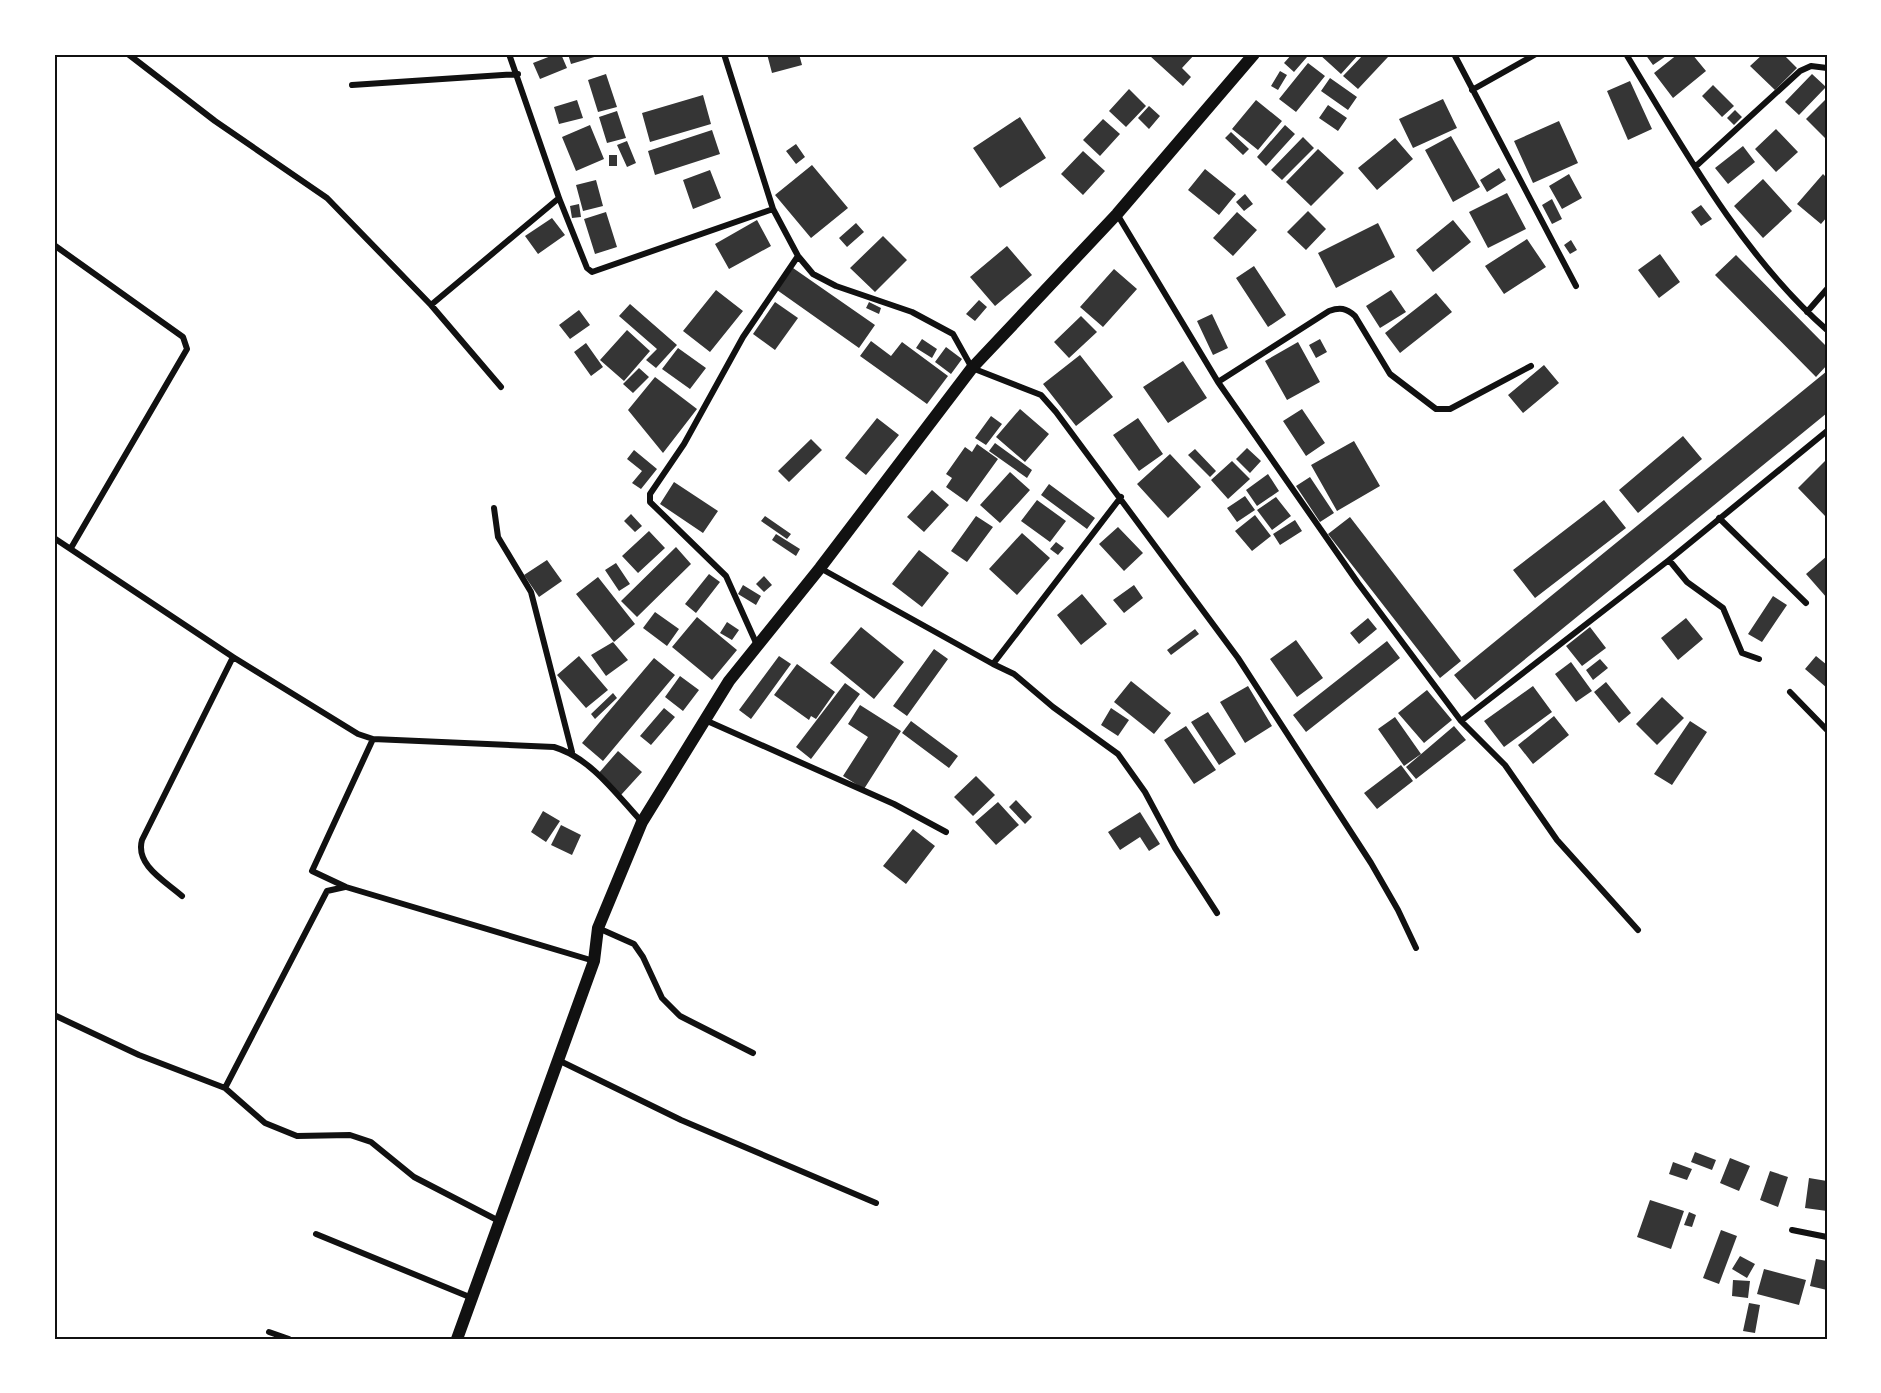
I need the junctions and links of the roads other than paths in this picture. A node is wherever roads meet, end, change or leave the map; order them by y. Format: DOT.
graph roads {
  1 [pos="128,54"];
  2 [pos="509,54"];
  3 [pos="724,54"];
  4 [pos="1254,54"];
  5 [pos="1454,54"];
  6 [pos="1536,54"];
  7 [pos="1626,54"];
  8 [pos="1827,68"];
  9 [pos="518,74"];
  10 [pos="352,85"];
  11 [pos="1472,90"];
  12 [pos="1695,167"];
  13 [pos="559,198"];
  14 [pos="773,209"];
  15 [pos="1117,214"];
  16 [pos="54,245"];
  17 [pos="798,256"];
  18 [pos="1576,286"];
  19 [pos="1827,289"];
  20 [pos="431,305"];
  21 [pos="1807,312"];
  22 [pos="1827,330"];
  23 [pos="1531,366"];
  24 [pos="972,368"];
  25 [pos="1218,382"];
  26 [pos="501,387"];
  27 [pos="1827,431"];
  28 [pos="1121,497"];
  29 [pos="494,508"];
  30 [pos="1719,518"];
  31 [pos="54,538"];
  32 [pos="71,548"];
  33 [pos="1669,560"];
  34 [pos="820,568"];
  35 [pos="1806,603"];
  36 [pos="757,646"];
  37 [pos="233,657"];
  38 [pos="1759,658"];
  39 [pos="993,664"];
  40 [pos="1790,692"];
  41 [pos="705,719"];
  42 [pos="1461,721"];
  43 [pos="1827,730"];
  44 [pos="373,739"];
  45 [pos="572,752"];
  46 [pos="642,822"];
  47 [pos="946,832"];
  48 [pos="346,887"];
  49 [pos="182,896"];
  50 [pos="1217,913"];
  51 [pos="598,928"];
  52 [pos="1638,930"];
  53 [pos="1416,948"];
  54 [pos="594,961"];
  55 [pos="54,1016"];
  56 [pos="753,1053"];
  57 [pos="558,1059"];
  58 [pos="225,1088"];
  59 [pos="876,1203"];
  60 [pos="499,1221"];
  61 [pos="1792,1230"];
  62 [pos="316,1234"];
  63 [pos="1827,1236"];
  64 [pos="472,1298"];
  65 [pos="269,1332"];
  66 [pos="289,1339"];
  67 [pos="457,1339"];
  1 -- 20 [label="street"];
  2 -- 9 [label="street"];
  3 -- 14 [label="street"];
  4 -- 15 [label="highway"];
  5 -- 11 [label="street"];
  6 -- 11 [label="street"];
  7 -- 12 [label="street"];
  8 -- 12 [label="street"];
  9 -- 10 [label="street"];
  9 -- 13 [label="street"];
  11 -- 18 [label="street"];
  12 -- 21 [label="street"];
  13 -- 14 [label="street"];
  13 -- 20 [label="street"];
  14 -- 17 [label="street"];
  15 -- 24 [label="highway"];
  15 -- 25 [label="street"];
  16 -- 32 [label="street"];
  17 -- 24 [label="street"];
  17 -- 36 [label="street"];
  19 -- 21 [label="street"];
  20 -- 26 [label="street"];
  21 -- 22 [label="street"];
  23 -- 25 [label="street"];
  24 -- 28 [label="street"];
  24 -- 34 [label="highway"];
  25 -- 42 [label="street"];
  27 -- 30 [label="street"];
  28 -- 39 [label="street"];
  28 -- 53 [label="street"];
  29 -- 45 [label="street"];
  30 -- 33 [label="street"];
  30 -- 35 [label="street"];
  31 -- 32 [label="street"];
  32 -- 37 [label="street"];
  33 -- 38 [label="street"];
  33 -- 42 [label="street"];
  34 -- 36 [label="highway"];
  34 -- 39 [label="street"];
  36 -- 41 [label="highway"];
  37 -- 44 [label="street"];
  37 -- 49 [label="street"];
  39 -- 50 [label="street"];
  40 -- 43 [label="street"];
  41 -- 46 [label="highway"];
  41 -- 47 [label="street"];
  42 -- 52 [label="street"];
  44 -- 45 [label="street"];
  44 -- 48 [label="street"];
  45 -- 46 [label="street"];
  46 -- 51 [label="highway"];
  48 -- 54 [label="street"];
  48 -- 58 [label="street"];
  51 -- 54 [label="highway"];
  51 -- 56 [label="street"];
  54 -- 57 [label="highway"];
  55 -- 58 [label="street"];
  57 -- 59 [label="street"];
  57 -- 60 [label="highway"];
  58 -- 60 [label="street"];
  60 -- 64 [label="highway"];
  61 -- 63 [label="street"];
  62 -- 64 [label="street"];
  64 -- 67 [label="highway"];
  65 -- 66 [label="street"];
}
